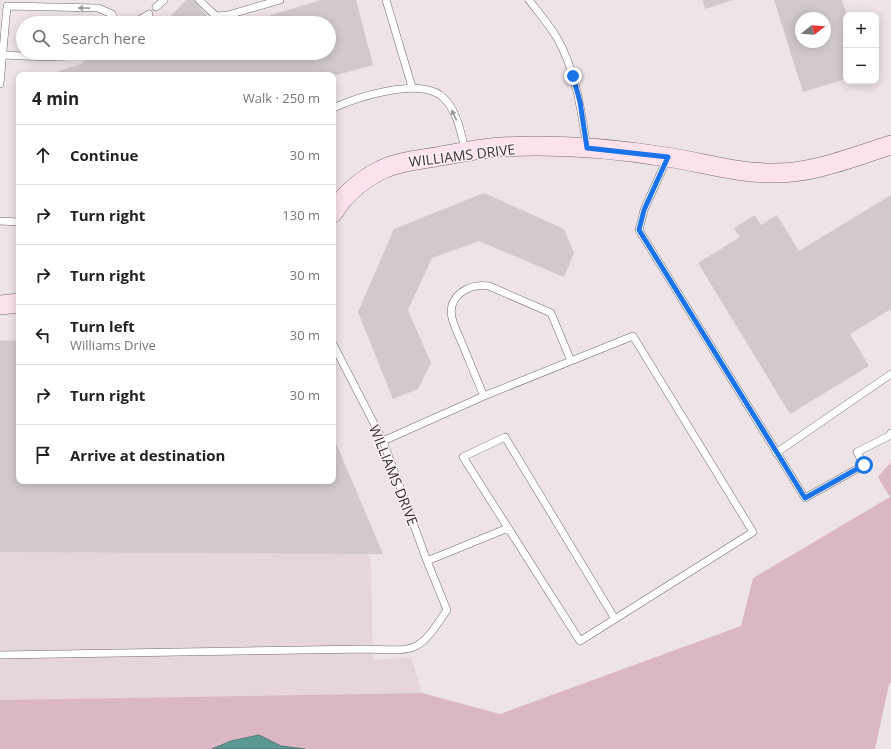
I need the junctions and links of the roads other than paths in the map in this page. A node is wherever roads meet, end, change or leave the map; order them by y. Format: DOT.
graph roads {
  1 [pos="164,0"];
  2 [pos="199,0"];
  3 [pos="280,0"];
  4 [pos="386,0"];
  5 [pos="529,0"];
  6 [pos="156,7"];
  7 [pos="149,14"];
  8 [pos="113,16"];
  9 [pos="146,16"];
  10 [pos="3,54"];
  11 [pos="16,54"];
  12 [pos="0,84"];
  13 [pos="412,87"];
  14 [pos="336,107"];
  15 [pos="891,145"];
  16 [pos="587,148"];
  17 [pos="466,152"];
  18 [pos="668,157"];
  19 [pos="336,206"];
  20 [pos="0,221"];
  21 [pos="16,222"];
  22 [pos="16,303"];
  23 [pos="0,305"];
  24 [pos="336,350"];
  25 [pos="571,361"];
  26 [pos="891,374"];
  27 [pos="484,396"];
  28 [pos="891,433"];
  29 [pos="383,441"];
  30 [pos="776,453"];
  31 [pos="508,528"];
  32 [pos="427,561"];
  33 [pos="615,619"];
  34 [pos="0,655"];
  1 -- 6 [label="lane"];
  2 -- 3 [label="lane"];
  4 -- 13 [label="lane"];
  5 -- 16 [label="lane"];
  7 -- 9 [label="lane"];
  8 -- 10 [label="lane, one-way"];
  10 -- 11 [label="lane"];
  10 -- 12 [label="lane"];
  13 -- 14 [label="lane"];
  17 -- 13 [label="lane, one-way"];
  15 -- 18 [label="street, WILLIAMS DRIVE"];
  16 -- 17 [label="street, WILLIAMS DRIVE"];
  16 -- 18 [label="street, WILLIAMS DRIVE"];
  17 -- 19 [label="street, WILLIAMS DRIVE"];
  18 -- 30 [label="lane"];
  20 -- 21 [label="lane"];
  22 -- 23 [label="street"];
  24 -- 29 [label="lane, WILLIAMS DRIVE"];
  25 -- 27 [label="lane"];
  25 -- 27 [label="lane"];
  25 -- 33 [label="lane"];
  26 -- 30 [label="lane"];
  27 -- 29 [label="lane"];
  28 -- 30 [label="lane"];
  29 -- 32 [label="lane, WILLIAMS DRIVE"];
  31 -- 32 [label="lane"];
  31 -- 33 [label="lane"];
  31 -- 33 [label="lane"];
  32 -- 34 [label="lane, WILLIAMS DRIVE"];
}
